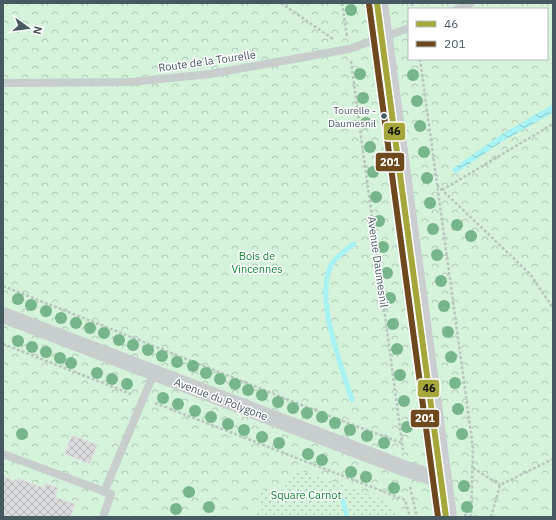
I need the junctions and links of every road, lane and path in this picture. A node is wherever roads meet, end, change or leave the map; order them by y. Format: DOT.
graph roads {
  1 [pos="281,3"];
  2 [pos="342,3"];
  3 [pos="377,3"];
  4 [pos="471,3"];
  5 [pos="459,8"];
  6 [pos="408,28"];
  7 [pos="382,38"];
  8 [pos="349,49"];
  9 [pos="420,60"];
  10 [pos="352,71"];
  11 [pos="3,83"];
  12 [pos="553,124"];
  13 [pos="437,185"];
  14 [pos="442,190"];
  15 [pos="3,286"];
  16 [pos="553,308"];
  17 [pos="3,315"];
  18 [pos="3,344"];
  19 [pos="154,373"];
  20 [pos="143,398"];
  21 [pos="402,443"];
  22 [pos="3,454"];
  23 [pos="404,454"];
  24 [pos="553,459"];
  25 [pos="472,467"];
  26 [pos="441,480"];
  27 [pos="410,485"];
  28 [pos="500,485"];
  29 [pos="104,492"];
  30 [pos="454,516"];
  31 [pos="471,516"];
  32 [pos="103,517"];
  33 [pos="410,517"];
  34 [pos="417,517"];
  35 [pos="478,517"];
  36 [pos="491,517"];
  1 -- 8 [label="path"];
  2 -- 8 [label="path"];
  3 -- 7 [label="street"];
  4 -- 5 [label="lane"];
  6 -- 7 [label="lane, Route de la Tourelle"];
  7 -- 8 [label="lane, Route de la Tourelle"];
  7 -- 26 [label="street"];
  8 -- 11 [label="lane, Route de la Tourelle"];
  9 -- 13 [label="path"];
  10 -- 21 [label="path, Avenue Daumesnil"];
  12 -- 14 [label="path"];
  13 -- 14 [label="path"];
  13 -- 25 [label="path"];
  14 -- 16 [label="path"];
  15 -- 21 [label="path"];
  17 -- 19 [label="street, Avenue du Polygone"];
  18 -- 20 [label="path"];
  19 -- 20 [label="lane"];
  19 -- 26 [label="street, Avenue du Polygone"];
  20 -- 29 [label="lane"];
  20 -- 33 [label="path"];
  21 -- 23 [label="path, Avenue Daumesnil"];
  22 -- 29 [label="lane"];
  24 -- 28 [label="path"];
  25 -- 28 [label="path"];
  25 -- 31 [label="path"];
  26 -- 30 [label="street"];
  27 -- 34 [label="path"];
  28 -- 36 [label="path"];
  29 -- 32 [label="lane"];
  30 -- 31 [label="path"];
  31 -- 35 [label="path"];
}
